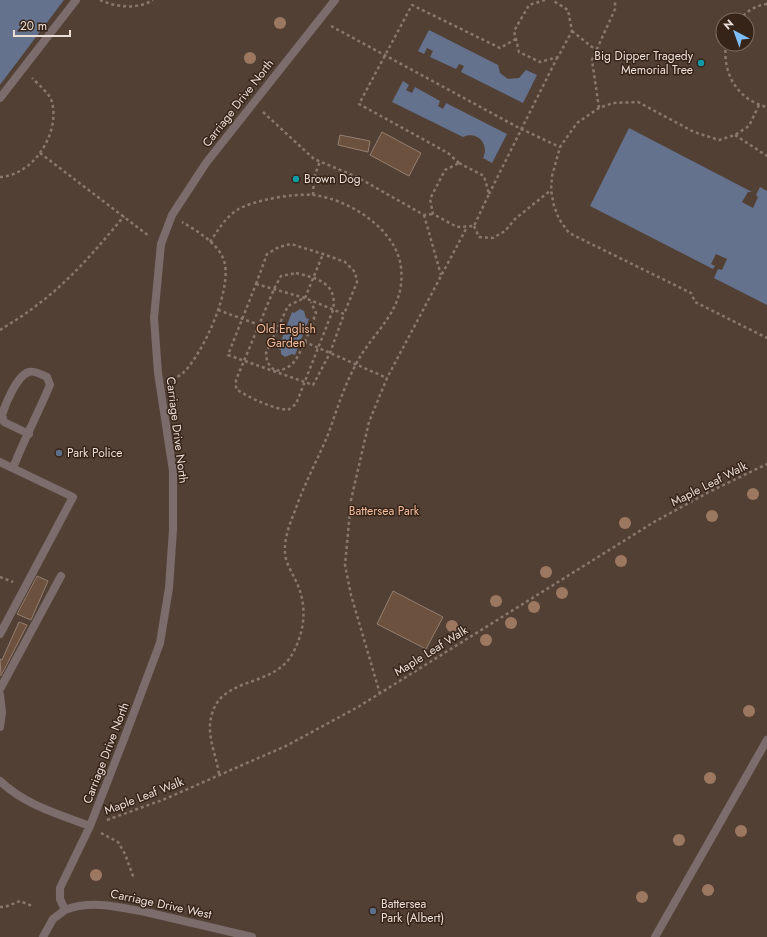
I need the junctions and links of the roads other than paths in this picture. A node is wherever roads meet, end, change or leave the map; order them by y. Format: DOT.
graph roads {
  1 [pos="76,0"];
  2 [pos="335,0"];
  3 [pos="0,98"];
  4 [pos="29,434"];
  5 [pos="0,462"];
  6 [pos="13,468"];
  7 [pos="60,576"];
  8 [pos="0,634"];
  9 [pos="0,689"];
  10 [pos="0,695"];
  11 [pos="0,728"];
  12 [pos="767,740"];
  13 [pos="0,781"];
  14 [pos="90,826"];
  15 [pos="65,910"];
  16 [pos="43,937"];
  17 [pos="252,937"];
  18 [pos="655,937"];
  1 -- 3 [label="street"];
  2 -- 14 [label="street, Carriage Drive North"];
  4 -- 4 [label="street"];
  4 -- 6 [label="street"];
  5 -- 6 [label="street"];
  6 -- 8 [label="street"];
  7 -- 9 [label="street"];
  10 -- 11 [label="street"];
  12 -- 18 [label="street"];
  13 -- 14 [label="street"];
  14 -- 15 [label="street, Carriage Drive North"];
  15 -- 16 [label="street"];
  15 -- 17 [label="street, Carriage Drive West"];
}
